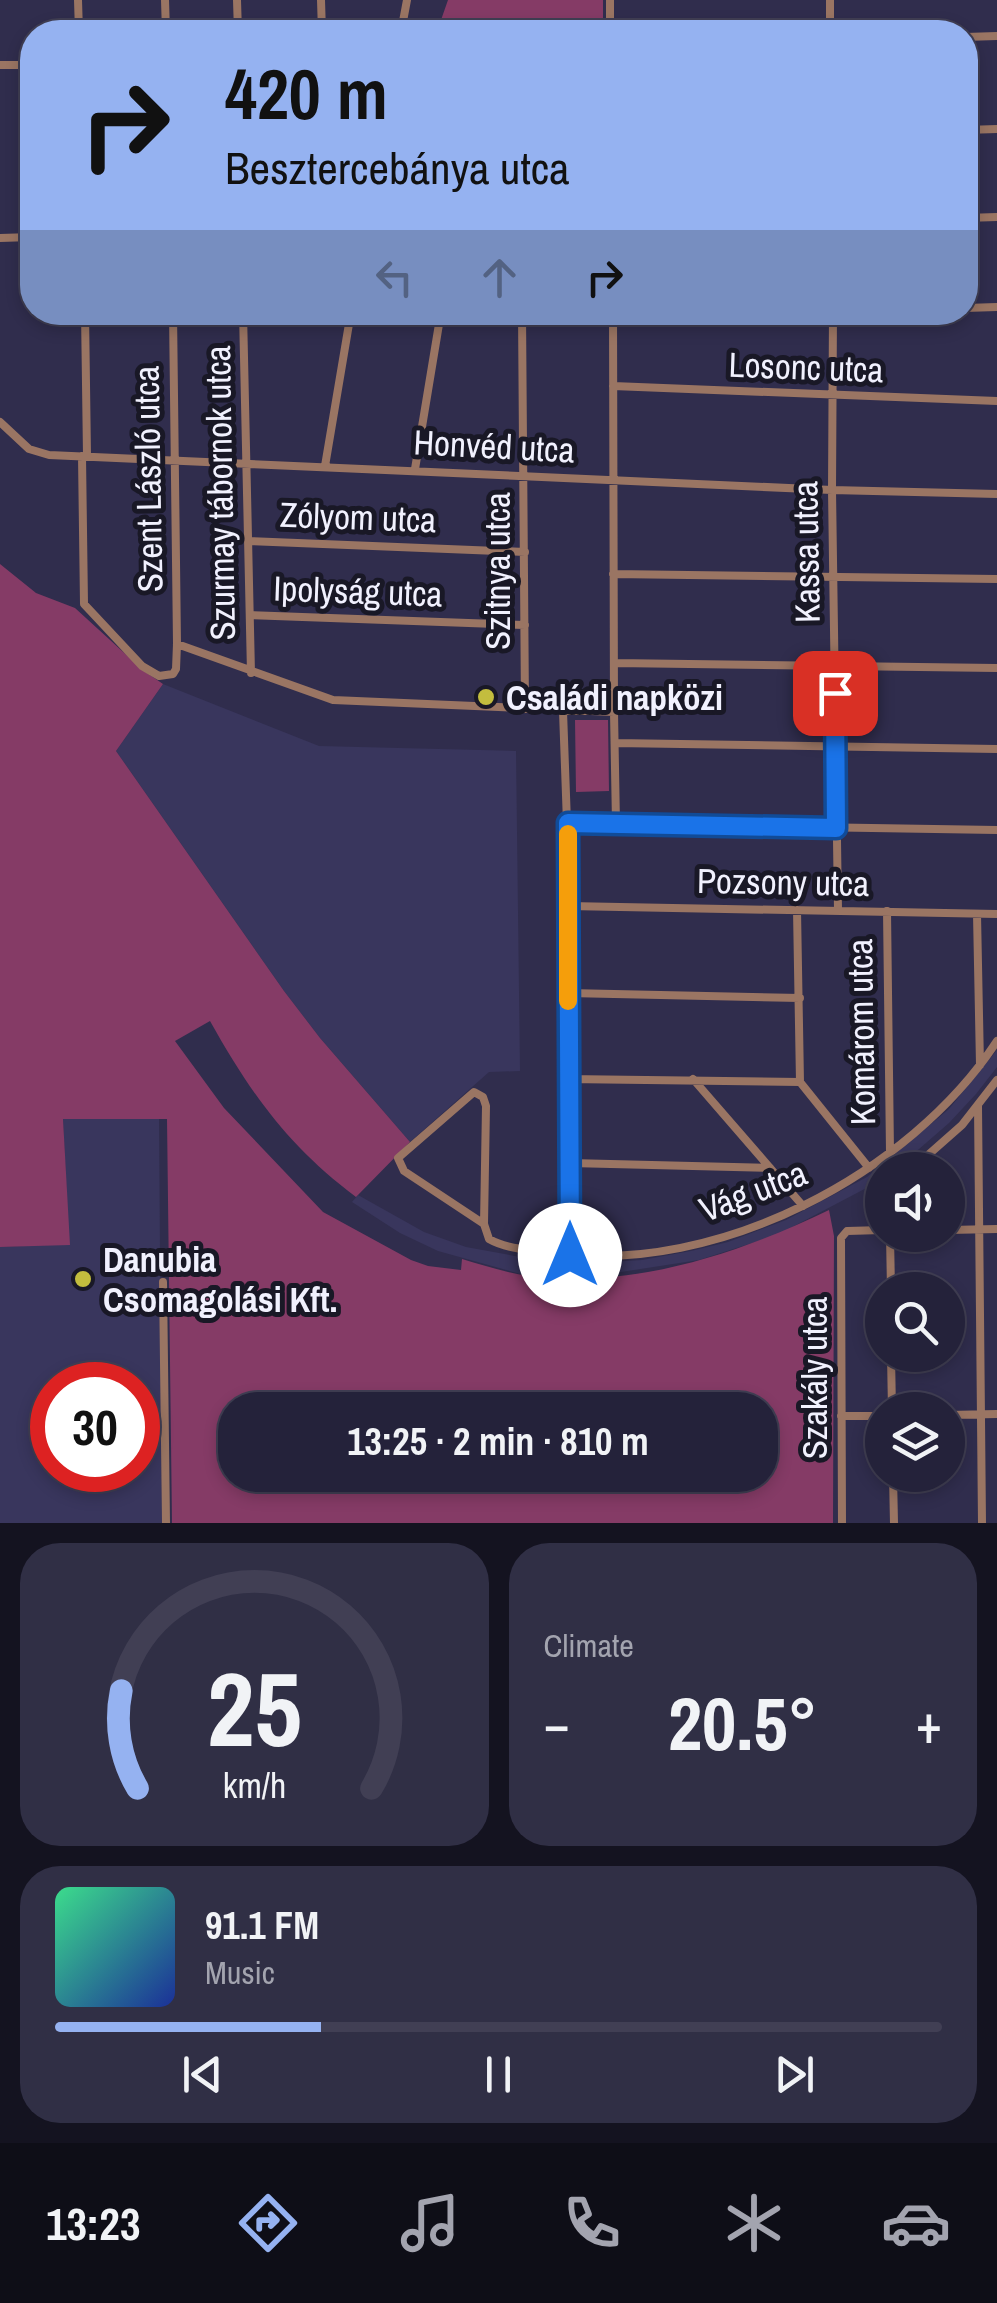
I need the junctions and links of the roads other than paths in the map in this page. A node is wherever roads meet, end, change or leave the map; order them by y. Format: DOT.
graph roads {
  1 [pos="85,325"];
  2 [pos="173,325"];
  3 [pos="243,325"];
  4 [pos="349,325"];
  5 [pos="440,325"];
  6 [pos="522,325"];
  7 [pos="613,325"];
  8 [pos="833,325"];
  9 [pos="613,386"];
  10 [pos="834,396"];
  11 [pos="997,401"];
  12 [pos="0,422"];
  13 [pos="85,456"];
  14 [pos="176,460"];
  15 [pos="247,462"];
  16 [pos="325,466"];
  17 [pos="415,469"];
  18 [pos="524,475"];
  19 [pos="613,479"];
  20 [pos="832,490"];
  21 [pos="997,494"];
  22 [pos="249,541"];
  23 [pos="525,552"];
  24 [pos="613,574"];
  25 [pos="834,577"];
  26 [pos="997,579"];
  27 [pos="250,615"];
  28 [pos="525,625"];
  29 [pos="177,644"];
  30 [pos="614,663"];
  31 [pos="834,666"];
  32 [pos="997,668"];
  33 [pos="251,673"];
  34 [pos="525,709"];
  35 [pos="563,711"];
  36 [pos="614,712"];
  37 [pos="615,743"];
  38 [pos="836,748"];
  39 [pos="997,749"];
  40 [pos="568,823"];
  41 [pos="616,824"];
  42 [pos="836,828"];
  43 [pos="997,830"];
  44 [pos="568,906"];
  45 [pos="798,910"];
  46 [pos="838,910"];
  47 [pos="887,911"];
  48 [pos="977,914"];
  49 [pos="997,914"];
  50 [pos="568,993"];
  51 [pos="800,998"];
  52 [pos="997,1040"];
  53 [pos="980,1065"];
  54 [pos="568,1079"];
  55 [pos="693,1079"];
  56 [pos="997,1080"];
  57 [pos="800,1082"];
  58 [pos="978,1106"];
  59 [pos="890,1152"];
  60 [pos="891,1152"];
  61 [pos="932,1152"];
  62 [pos="570,1163"];
  63 [pos="865,1163"];
  64 [pos="770,1168"];
  65 [pos="865,1170"];
  66 [pos="803,1206"];
  67 [pos="484,1224"];
  68 [pos="997,1229"];
  69 [pos="965,1230"];
  70 [pos="980,1230"];
  71 [pos="865,1231"];
  72 [pos="570,1255"];
  73 [pos="163,1282"];
  74 [pos="965,1414"];
  75 [pos="980,1414"];
  76 [pos="997,1414"];
  77 [pos="841,1416"];
  78 [pos="865,1416"];
  79 [pos="893,1492"];
  80 [pos="166,1523"];
  81 [pos="842,1523"];
  82 [pos="894,1523"];
  83 [pos="982,1523"];
  1 -- 13 [label="street"];
  2 -- 14 [label="street, Szent László utca"];
  3 -- 15 [label="street, Szurmay tábornok utca"];
  4 -- 16 [label="street"];
  5 -- 17 [label="street"];
  6 -- 18 [label="street, Szitnya utca"];
  7 -- 9 [label="street"];
  8 -- 10 [label="street, Kassa utca"];
  9 -- 10 [label="street, Losonc utca"];
  9 -- 19 [label="street"];
  10 -- 11 [label="street, Losonc utca"];
  10 -- 20 [label="street, Kassa utca"];
  12 -- 13 [label="street, Honvéd utca"];
  13 -- 14 [label="street, Honvéd utca"];
  13 -- 29 [label="street"];
  14 -- 15 [label="street, Honvéd utca"];
  14 -- 29 [label="street, Szent László utca"];
  15 -- 16 [label="street, Honvéd utca"];
  15 -- 22 [label="street, Szurmay tábornok utca"];
  16 -- 17 [label="street, Honvéd utca"];
  17 -- 18 [label="street, Honvéd utca"];
  18 -- 19 [label="street, Honvéd utca"];
  18 -- 23 [label="street, Szitnya utca"];
  19 -- 20 [label="street, Honvéd utca"];
  19 -- 24 [label="street"];
  20 -- 21 [label="street, Honvéd utca"];
  20 -- 25 [label="street, Kassa utca"];
  22 -- 23 [label="street, Zólyom utca"];
  22 -- 27 [label="street, Szurmay tábornok utca"];
  23 -- 28 [label="street, Szitnya utca"];
  24 -- 25 [label="street"];
  24 -- 30 [label="street"];
  25 -- 26 [label="street"];
  25 -- 31 [label="street, Kassa utca"];
  27 -- 28 [label="street, Ipolyság utca"];
  27 -- 33 [label="street, Szurmay tábornok utca"];
  28 -- 34 [label="street, Szitnya utca"];
  29 -- 33 [label="street"];
  30 -- 31 [label="street"];
  30 -- 36 [label="street"];
  31 -- 32 [label="street"];
  31 -- 38 [label="street, Kassa utca"];
  33 -- 34 [label="street"];
  34 -- 35 [label="street"];
  35 -- 36 [label="street"];
  35 -- 40 [label="street"];
  36 -- 37 [label="street"];
  37 -- 38 [label="street"];
  37 -- 41 [label="street"];
  38 -- 39 [label="street"];
  38 -- 42 [label="street, Kassa utca"];
  40 -- 41 [label="street"];
  40 -- 44 [label="street"];
  41 -- 42 [label="street"];
  42 -- 43 [label="street"];
  42 -- 46 [label="street, Kassa utca"];
  44 -- 45 [label="street, Pozsony utca"];
  44 -- 50 [label="street"];
  45 -- 46 [label="street, Pozsony utca"];
  45 -- 51 [label="street"];
  46 -- 47 [label="street, Pozsony utca"];
  47 -- 48 [label="street, Pozsony utca"];
  47 -- 59 [label="street, Komárom utca"];
  48 -- 49 [label="street, Pozsony utca"];
  48 -- 53 [label="street"];
  50 -- 51 [label="street"];
  50 -- 54 [label="street"];
  51 -- 57 [label="street"];
  52 -- 53 [label="street, Vág utca"];
  53 -- 60 [label="street, Vág utca"];
  54 -- 55 [label="street"];
  54 -- 62 [label="street"];
  55 -- 57 [label="street"];
  55 -- 64 [label="street"];
  56 -- 58 [label="street"];
  57 -- 63 [label="street"];
  58 -- 61 [label="street"];
  58 -- 70 [label="street"];
  62 -- 64 [label="street"];
  62 -- 72 [label="street"];
  64 -- 66 [label="street"];
  65 -- 66 [label="street, Vág utca"];
  66 -- 72 [label="street, Vág utca"];
  67 -- 67 [label="street"];
  67 -- 72 [label="street, Vág utca"];
  68 -- 70 [label="street"];
  69 -- 70 [label="street"];
  70 -- 75 [label="street"];
  71 -- 77 [label="street, Szakály utca"];
  73 -- 80 [label="street"];
  74 -- 75 [label="street"];
  75 -- 76 [label="street"];
  75 -- 83 [label="street"];
  77 -- 78 [label="street"];
  77 -- 81 [label="street, Szakály utca"];
  79 -- 82 [label="street"];
}
